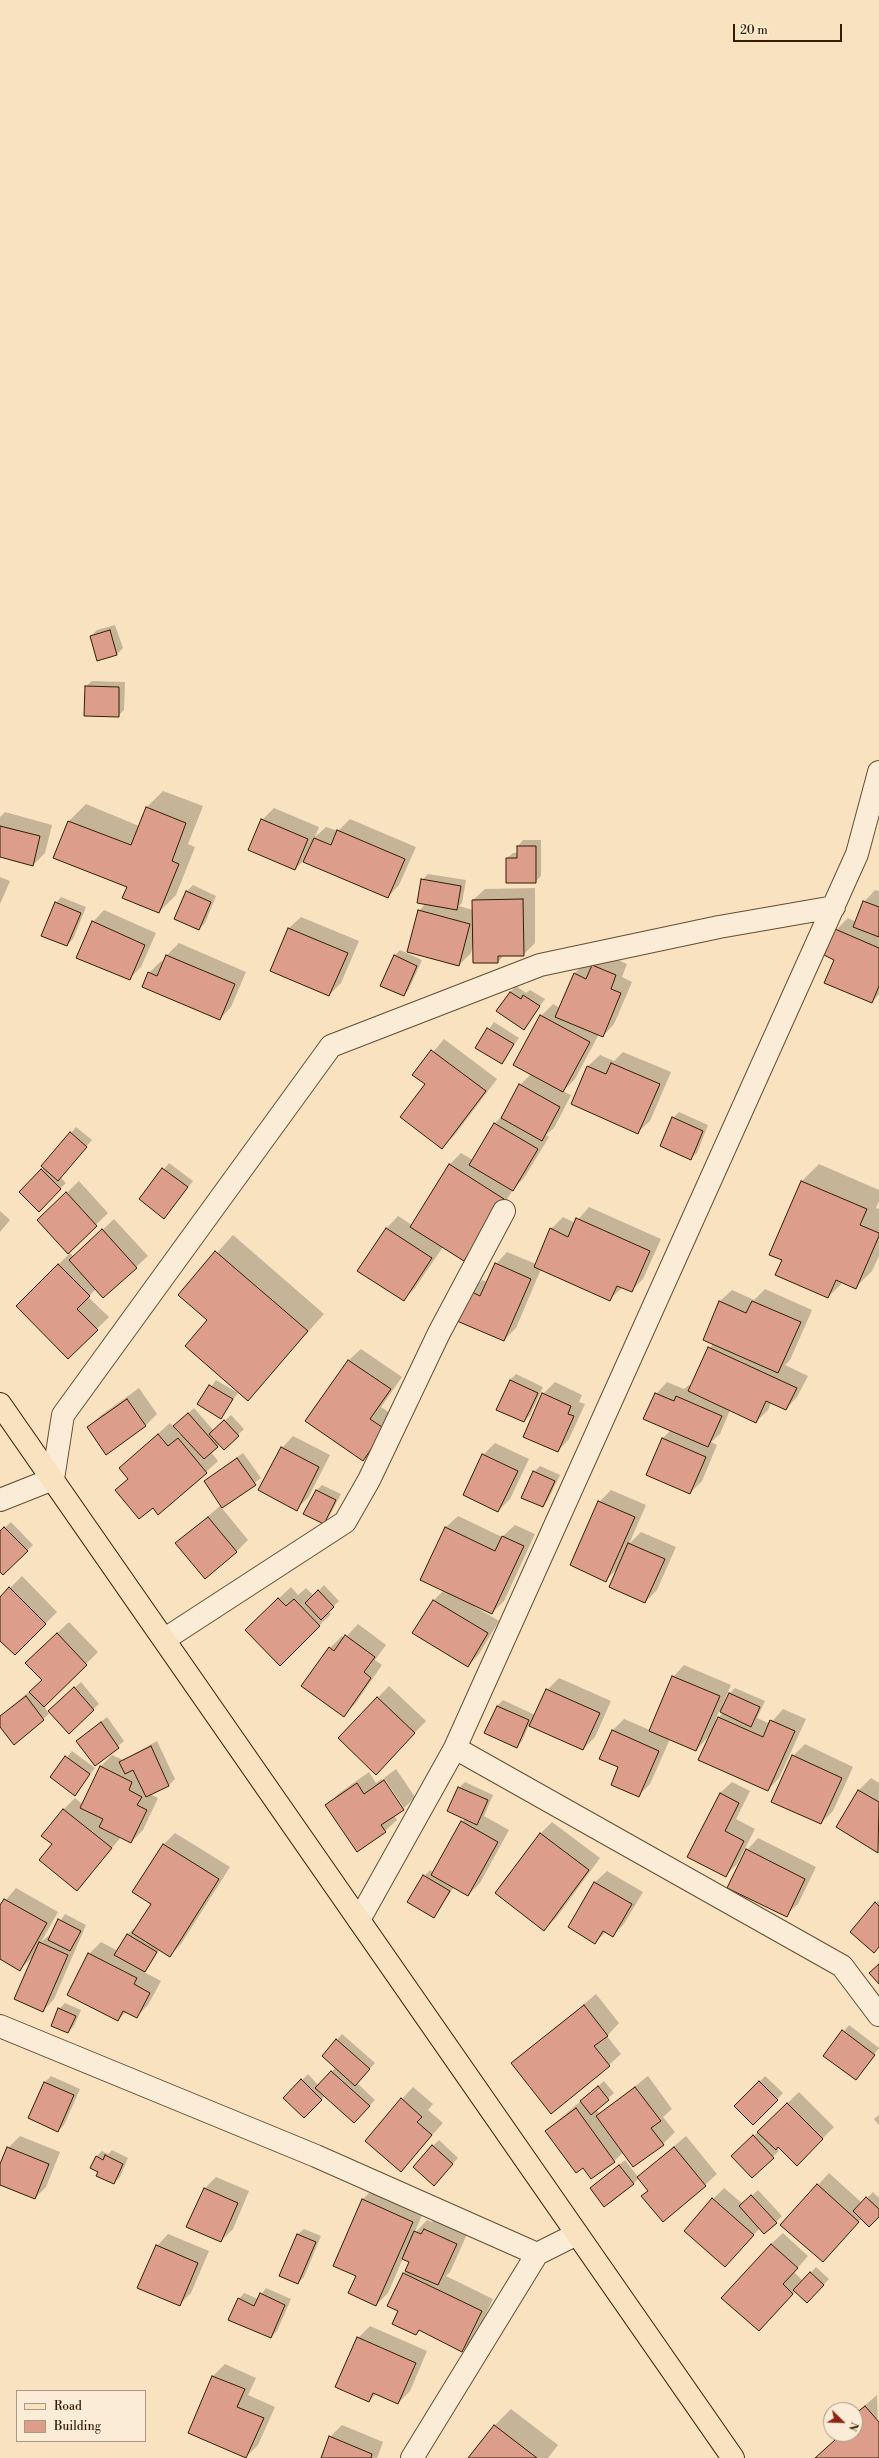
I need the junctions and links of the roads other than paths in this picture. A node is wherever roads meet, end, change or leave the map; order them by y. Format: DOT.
graph roads {
  1 [pos="879,772"];
  2 [pos="834,907"];
  3 [pos="504,1211"];
  4 [pos="0,1404"];
  5 [pos="53,1479"];
  6 [pos="0,1500"];
  7 [pos="165,1639"];
  8 [pos="455,1748"];
  9 [pos="359,1920"];
  10 [pos="879,2015"];
  11 [pos="0,2026"];
  12 [pos="577,2234"];
  13 [pos="537,2254"];
  14 [pos="412,2458"];
  15 [pos="732,2458"];
  1 -- 2 [label="street"];
  2 -- 5 [label="street"];
  2 -- 8 [label="street"];
  3 -- 7 [label="street"];
  4 -- 5 [label="main road"];
  5 -- 6 [label="street"];
  5 -- 7 [label="main road"];
  7 -- 9 [label="main road"];
  8 -- 9 [label="street"];
  8 -- 10 [label="street"];
  9 -- 12 [label="main road"];
  11 -- 13 [label="street"];
  12 -- 13 [label="street"];
  12 -- 15 [label="main road"];
  13 -- 14 [label="street"];
}
